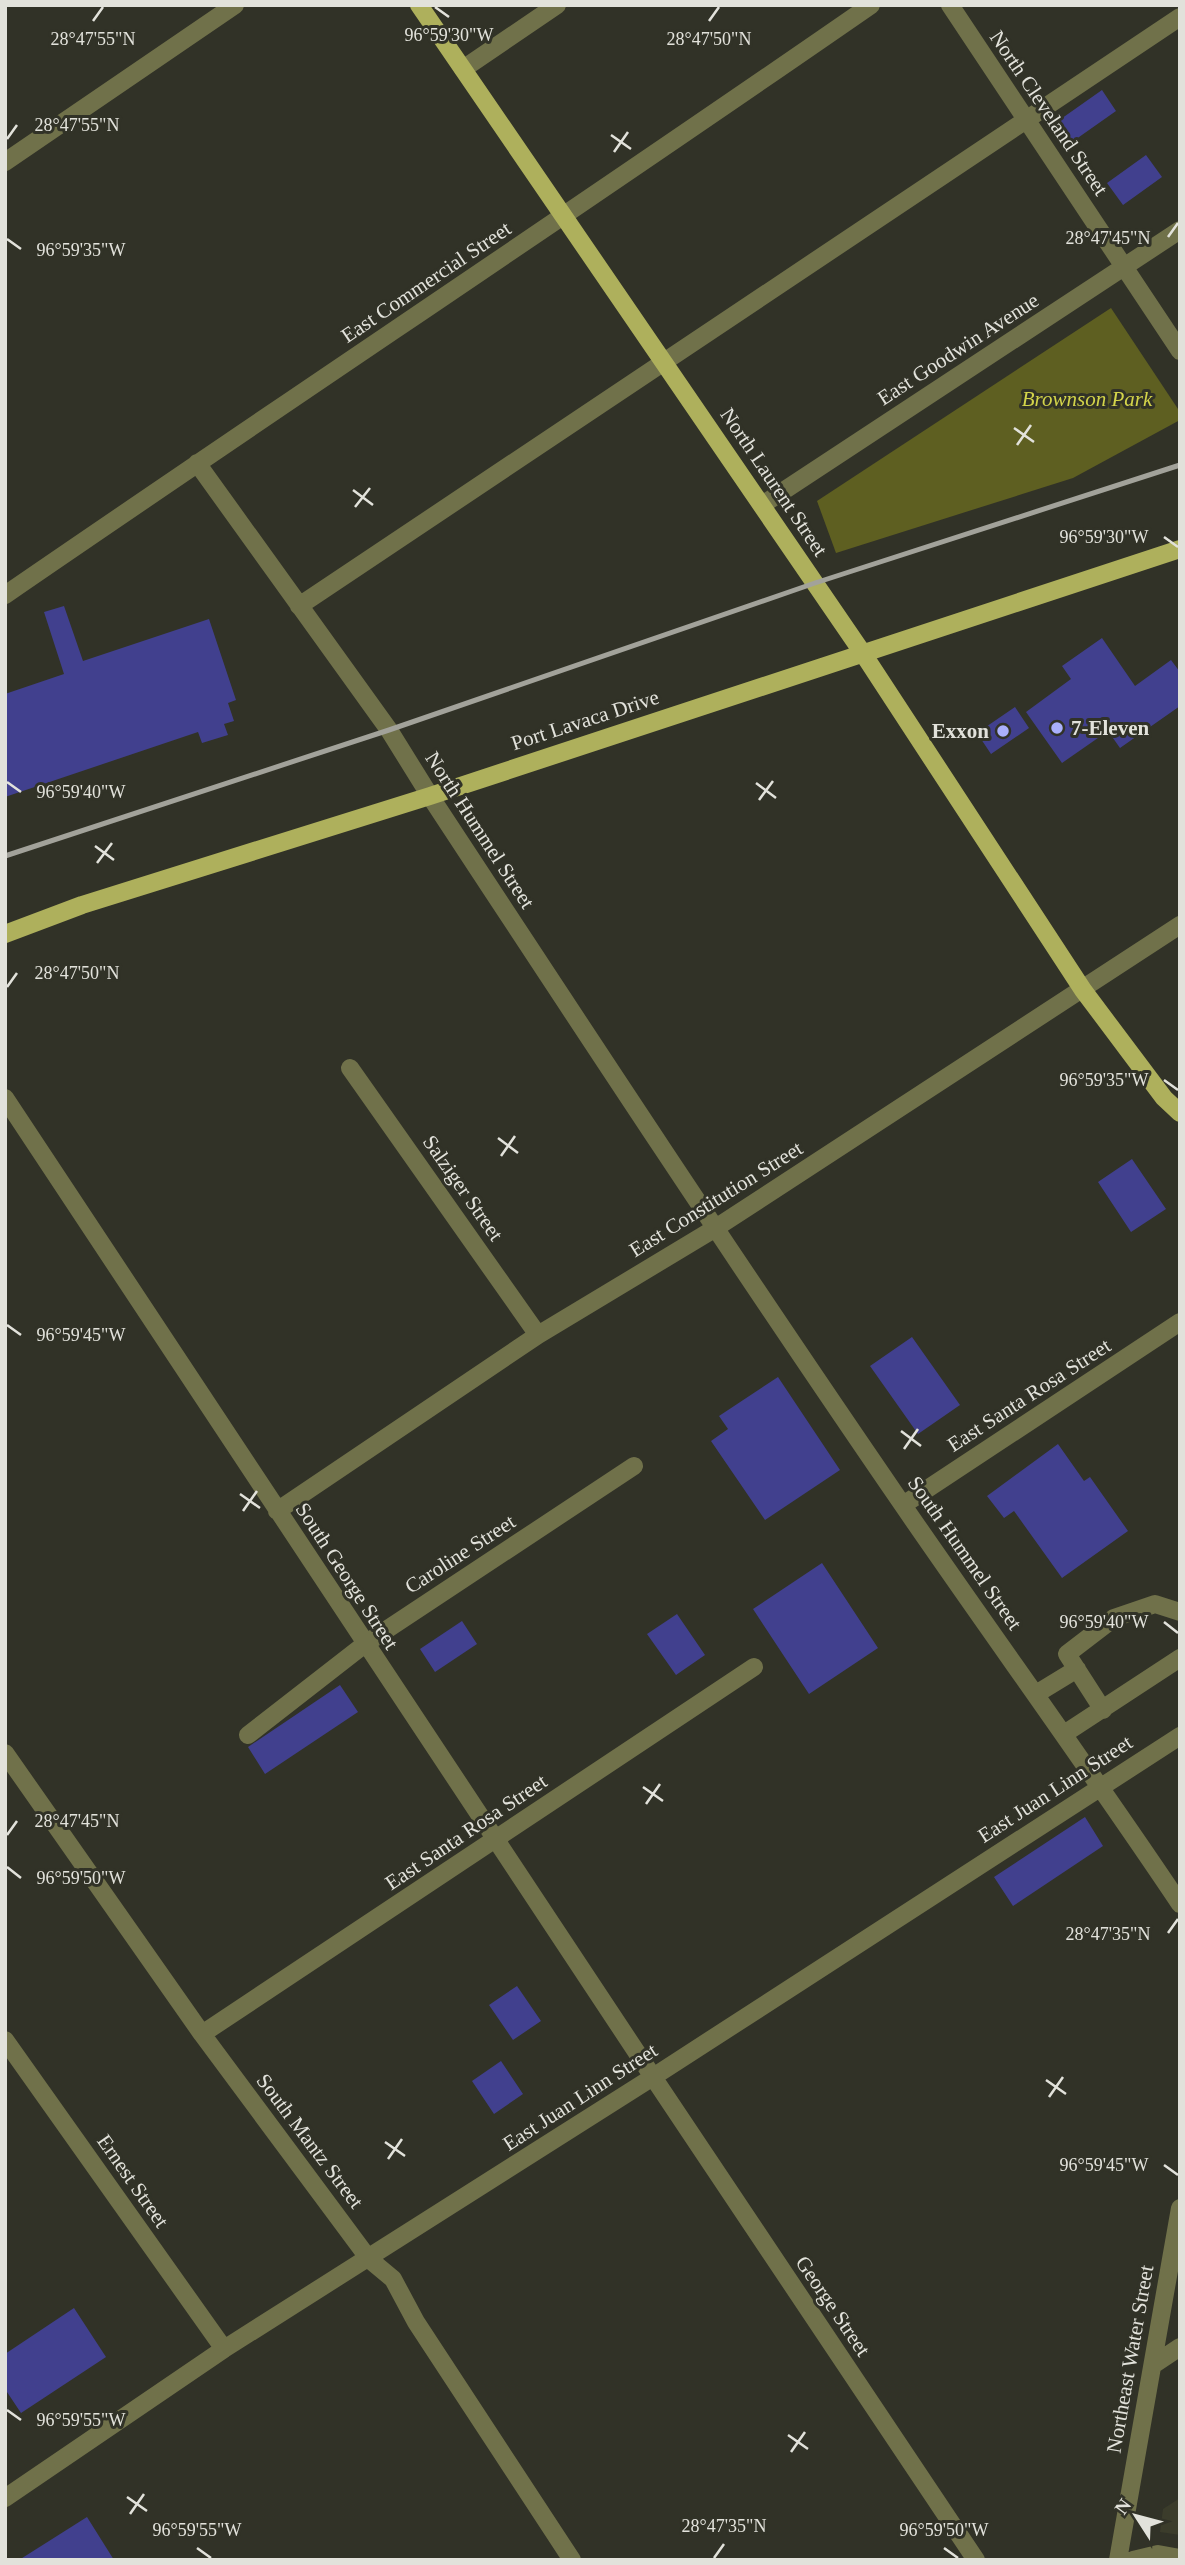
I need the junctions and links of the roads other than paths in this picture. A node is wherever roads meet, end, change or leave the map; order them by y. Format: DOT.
graph roads {
  1 [pos="235,5"];
  2 [pos="419,5"];
  3 [pos="557,5"];
  4 [pos="871,5"];
  5 [pos="950,5"];
  6 [pos="1180,17"];
  7 [pos="463,69"];
  8 [pos="1026,120"];
  9 [pos="5,162"];
  10 [pos="565,216"];
  11 [pos="1180,230"];
  12 [pos="1125,267"];
  13 [pos="1180,351"];
  14 [pos="664,362"];
  15 [pos="197,463"];
  16 [pos="762,505"];
  17 [pos="1180,549"];
  18 [pos="5,595"];
  19 [pos="299,606"];
  20 [pos="862,652"];
  21 [pos="429,796"];
  22 [pos="1180,925"];
  23 [pos="5,934"];
  24 [pos="1083,990"];
  25 [pos="350,1068"];
  26 [pos="5,1098"];
  27 [pos="1180,1113"];
  28 [pos="714,1229"];
  29 [pos="1180,1322"];
  30 [pos="538,1335"];
  31 [pos="634,1466"];
  32 [pos="903,1505"];
  33 [pos="277,1511"];
  34 [pos="1180,1612"];
  35 [pos="365,1644"];
  36 [pos="1180,1658"];
  37 [pos="754,1667"];
  38 [pos="1077,1669"];
  39 [pos="1036,1694"];
  40 [pos="1102,1710"];
  41 [pos="1064,1734"];
  42 [pos="248,1735"];
  43 [pos="1180,1736"];
  44 [pos="5,1752"];
  45 [pos="1101,1786"];
  46 [pos="495,1840"];
  47 [pos="1180,1904"];
  48 [pos="202,2034"];
  49 [pos="5,2040"];
  50 [pos="653,2077"];
  51 [pos="1180,2208"];
  52 [pos="369,2259"];
  53 [pos="1180,2347"];
  54 [pos="223,2349"];
  55 [pos="1153,2365"];
  56 [pos="5,2498"];
  57 [pos="1180,2558"];
  58 [pos="572,2560"];
  59 [pos="976,2560"];
  60 [pos="1118,2560"];
  61 [pos="1133,2560"];
  1 -- 9 [label="street"];
  2 -- 7 [label="main road, North Laurent Street"];
  3 -- 7 [label="street"];
  4 -- 10 [label="street, East Commercial Street"];
  5 -- 8 [label="street, North Cleveland Street"];
  6 -- 8 [label="street"];
  7 -- 10 [label="main road, North Laurent Street"];
  8 -- 12 [label="street, North Cleveland Street"];
  8 -- 14 [label="street"];
  10 -- 14 [label="main road, North Laurent Street"];
  10 -- 15 [label="street, East Commercial Street"];
  11 -- 12 [label="street, East Goodwin Avenue"];
  12 -- 13 [label="street, North Cleveland Street"];
  12 -- 16 [label="street, East Goodwin Avenue"];
  14 -- 16 [label="main road, North Laurent Street"];
  14 -- 19 [label="street"];
  15 -- 18 [label="street, East Commercial Street"];
  15 -- 19 [label="street, North Hummel Street"];
  16 -- 20 [label="main road, North Laurent Street"];
  17 -- 20 [label="main road, Port Lavaca Drive"];
  19 -- 21 [label="street, North Hummel Street"];
  20 -- 21 [label="main road, Port Lavaca Drive"];
  20 -- 24 [label="main road, North Laurent Street"];
  21 -- 23 [label="main road, Port Lavaca Drive"];
  21 -- 28 [label="street, North Hummel Street"];
  22 -- 24 [label="street, East Constitution Street"];
  24 -- 27 [label="main road, North Laurent Street"];
  24 -- 28 [label="street, East Constitution Street"];
  25 -- 30 [label="street, Salziger Street"];
  26 -- 33 [label="street, South George Street"];
  28 -- 30 [label="street, East Constitution Street"];
  28 -- 32 [label="street, South Hummel Street"];
  29 -- 32 [label="street, East Santa Rosa Street"];
  30 -- 33 [label="street, East Constitution Street"];
  31 -- 35 [label="street, Caroline Street"];
  32 -- 39 [label="street, South Hummel Street"];
  33 -- 35 [label="street, South George Street"];
  34 -- 38 [label="street"];
  35 -- 42 [label="street, Caroline Street"];
  35 -- 46 [label="street, South George Street"];
  36 -- 40 [label="street"];
  37 -- 46 [label="street, East Santa Rosa Street"];
  38 -- 39 [label="street"];
  38 -- 40 [label="street"];
  39 -- 41 [label="street, South Hummel Street"];
  40 -- 41 [label="street"];
  41 -- 45 [label="street, South Hummel Street"];
  43 -- 45 [label="street, East Juan Linn Street"];
  44 -- 48 [label="street, South Mantz Street"];
  45 -- 47 [label="street, South Hummel Street"];
  45 -- 50 [label="street, East Juan Linn Street"];
  46 -- 48 [label="street, East Santa Rosa Street"];
  46 -- 50 [label="street, South George Street"];
  48 -- 52 [label="street, South Mantz Street"];
  49 -- 54 [label="street, Ernest Street"];
  50 -- 52 [label="street, East Juan Linn Street"];
  50 -- 59 [label="street, George Street"];
  51 -- 55 [label="street, Northeast Water Street"];
  52 -- 54 [label="street, East Juan Linn Street"];
  52 -- 58 [label="street, South Mantz Street"];
  53 -- 55 [label="street"];
  54 -- 56 [label="street, East Juan Linn Street"];
  55 -- 60 [label="street, Northeast Water Street"];
  57 -- 61 [label="street"];
}
